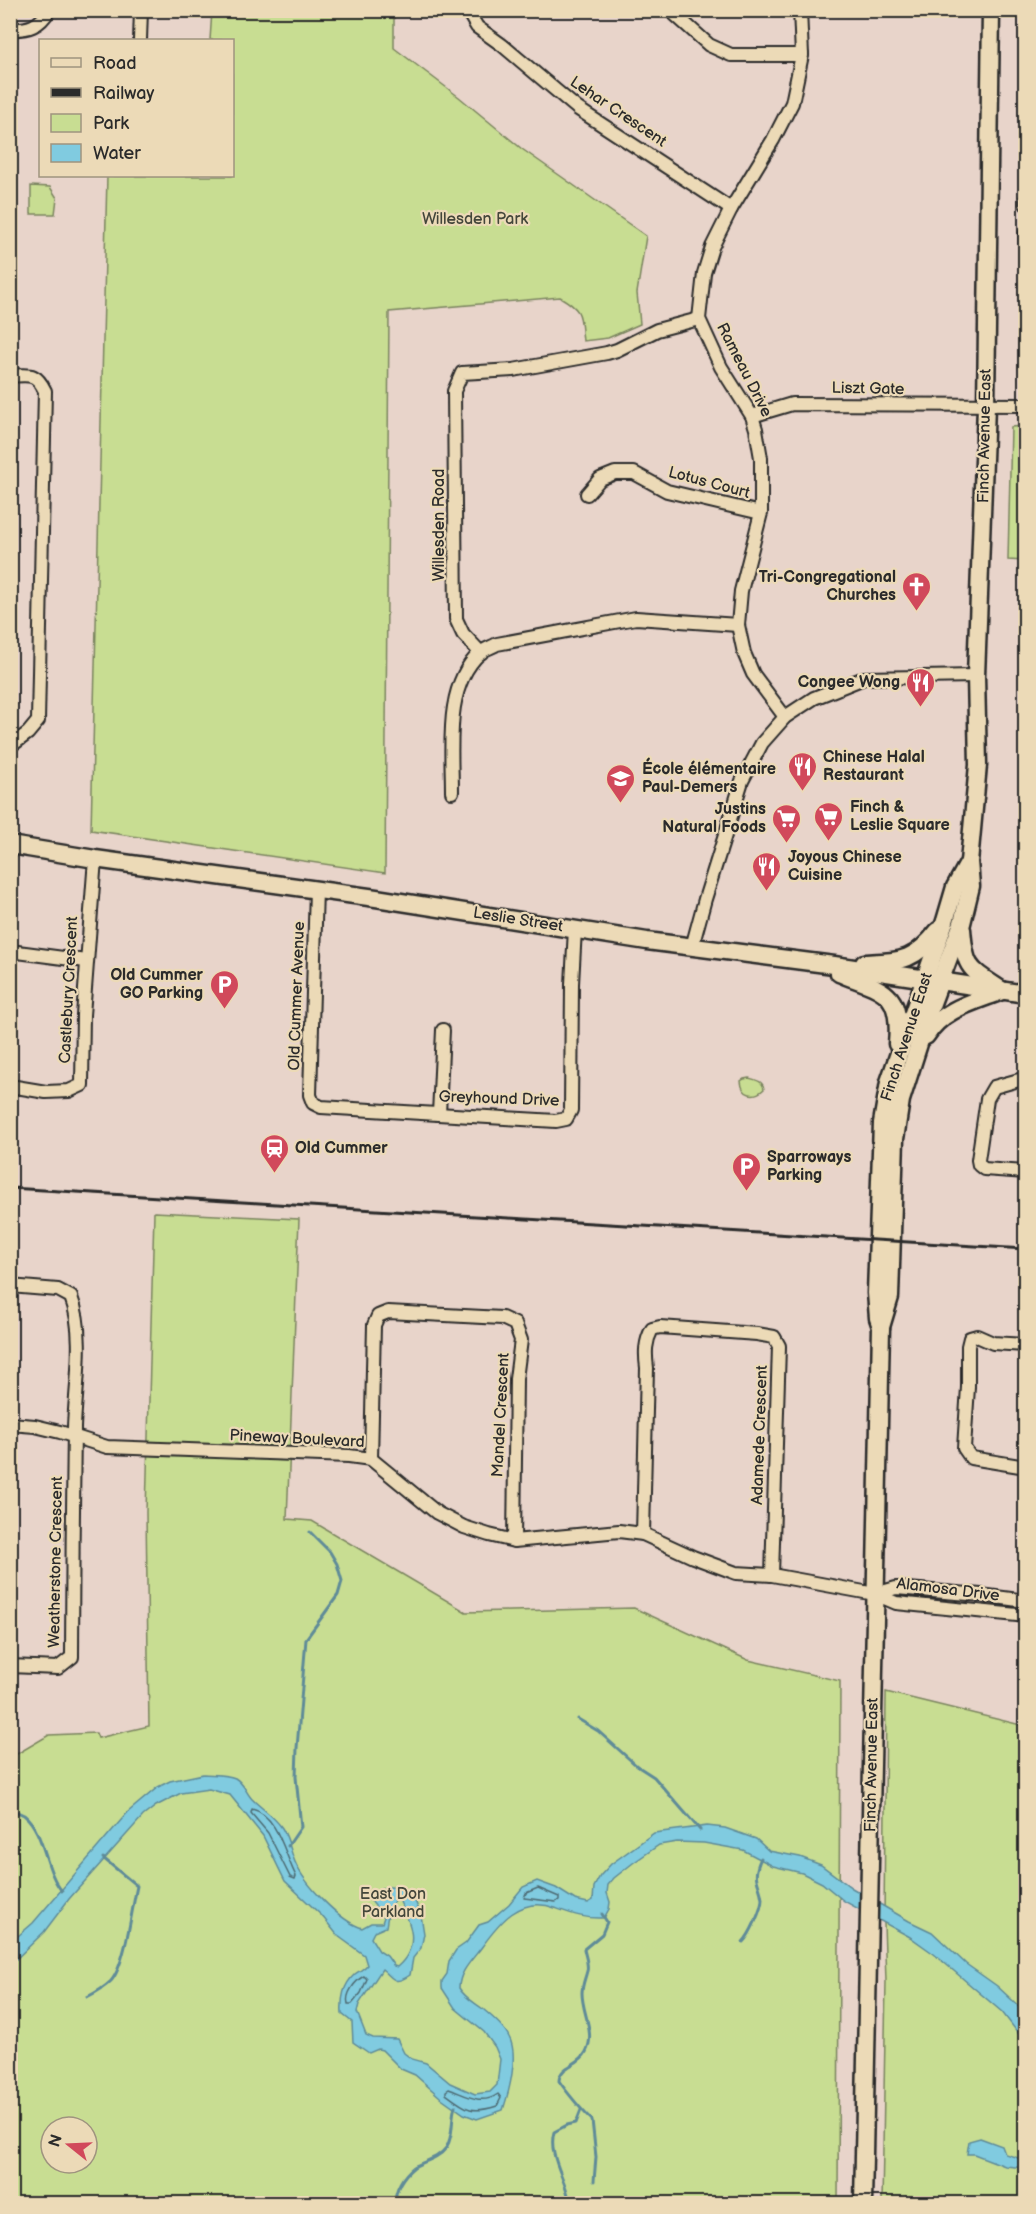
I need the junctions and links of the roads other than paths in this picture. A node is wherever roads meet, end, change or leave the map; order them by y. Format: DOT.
graph roads {
  1 [pos="49,10"];
  2 [pos="141,10"];
  3 [pos="466,10"];
  4 [pos="670,10"];
  5 [pos="800,10"];
  6 [pos="991,10"];
  7 [pos="10,29"];
  8 [pos="140,39"];
  9 [pos="802,55"];
  10 [pos="731,209"];
  11 [pos="1026,233"];
  12 [pos="1026,260"];
  13 [pos="699,319"];
  14 [pos="10,376"];
  15 [pos="1026,405"];
  16 [pos="986,406"];
  17 [pos="752,416"];
  18 [pos="587,494"];
  19 [pos="761,513"];
  20 [pos="738,625"];
  21 [pos="480,653"];
  22 [pos="976,676"];
  23 [pos="785,717"];
  24 [pos="10,741"];
  25 [pos="452,792"];
  26 [pos="10,845"];
  27 [pos="94,859"];
  28 [pos="316,889"];
  29 [pos="954,922"];
  30 [pos="575,929"];
  31 [pos="692,947"];
  32 [pos="10,951"];
  33 [pos="86,961"];
  34 [pos="813,963"];
  35 [pos="834,966"];
  36 [pos="932,980"];
  37 [pos="1003,991"];
  38 [pos="1026,994"];
  39 [pos="444,1030"];
  40 [pos="913,1059"];
  41 [pos="895,1064"];
  42 [pos="1026,1081"];
  43 [pos="10,1086"];
  44 [pos="313,1103"];
  45 [pos="439,1114"];
  46 [pos="1026,1172"];
  47 [pos="10,1286"];
  48 [pos="881,1327"];
  49 [pos="1026,1345"];
  50 [pos="10,1424"];
  51 [pos="74,1438"];
  52 [pos="372,1459"];
  53 [pos="1026,1467"];
  54 [pos="643,1534"];
  55 [pos="514,1541"];
  56 [pos="772,1575"];
  57 [pos="875,1594"];
  58 [pos="1026,1601"];
  59 [pos="1026,1617"];
  60 [pos="10,1666"];
  61 [pos="863,2204"];
  1 -- 7 [label="street"];
  2 -- 8 [label="street"];
  3 -- 10 [label="street, Lehar Crescent"];
  4 -- 9 [label="street"];
  5 -- 9 [label="street, Rameau Drive"];
  6 -- 16 [label="main road, Finch Avenue East"];
  9 -- 10 [label="street, Rameau Drive"];
  10 -- 13 [label="street, Rameau Drive"];
  11 -- 12 [label="street"];
  13 -- 17 [label="street, Rameau Drive"];
  13 -- 21 [label="street, Willesden Road"];
  14 -- 24 [label="street"];
  15 -- 16 [label="street, Liszt Gate"];
  16 -- 17 [label="street, Liszt Gate"];
  16 -- 22 [label="main road, Finch Avenue East"];
  17 -- 19 [label="street, Rameau Drive"];
  18 -- 19 [label="street, Lotus Court"];
  19 -- 20 [label="street, Rameau Drive"];
  20 -- 21 [label="street"];
  20 -- 23 [label="street, Rameau Drive"];
  21 -- 25 [label="street"];
  22 -- 23 [label="street"];
  22 -- 29 [label="main road, Finch Avenue East"];
  23 -- 31 [label="street"];
  26 -- 27 [label="main road, Leslie Street"];
  27 -- 28 [label="main road, Leslie Street"];
  27 -- 33 [label="street, Castlebury Crescent"];
  28 -- 30 [label="main road, Leslie Street"];
  28 -- 44 [label="street, Old Cummer Avenue"];
  29 -- 35 [label="main road"];
  29 -- 36 [label="main road, Finch Avenue East"];
  29 -- 37 [label="main road"];
  30 -- 31 [label="main road, Leslie Street"];
  30 -- 45 [label="street, Greyhound Drive"];
  31 -- 34 [label="main road, Leslie Street"];
  32 -- 33 [label="street"];
  33 -- 43 [label="street, Castlebury Crescent"];
  34 -- 35 [label="main road, Leslie Street"];
  34 -- 41 [label="main road"];
  35 -- 36 [label="main road, Leslie Street"];
  36 -- 37 [label="main road, Leslie Street"];
  36 -- 40 [label="main road, Finch Avenue East"];
  36 -- 41 [label="main road, Finch Avenue East"];
  37 -- 38 [label="main road, Leslie Street"];
  37 -- 40 [label="main road"];
  39 -- 45 [label="street"];
  40 -- 48 [label="main road, Finch Avenue East"];
  41 -- 48 [label="main road, Finch Avenue East"];
  42 -- 46 [label="street"];
  44 -- 45 [label="street, Greyhound Drive"];
  47 -- 51 [label="street"];
  48 -- 57 [label="main road, Finch Avenue East"];
  49 -- 53 [label="street"];
  50 -- 51 [label="street, Pineway Boulevard"];
  51 -- 52 [label="street, Pineway Boulevard"];
  51 -- 60 [label="street, Weatherstone Crescent"];
  52 -- 55 [label="street, Pineway Boulevard"];
  52 -- 55 [label="street, Mandel Crescent"];
  54 -- 55 [label="street, Pineway Boulevard"];
  54 -- 56 [label="street, Pineway Boulevard"];
  54 -- 56 [label="street, Adamede Crescent"];
  56 -- 57 [label="street, Pineway Boulevard"];
  57 -- 58 [label="street, Alamosa Drive"];
  57 -- 59 [label="street, Alamosa Drive"];
  57 -- 61 [label="main road, Finch Avenue East"];
}
